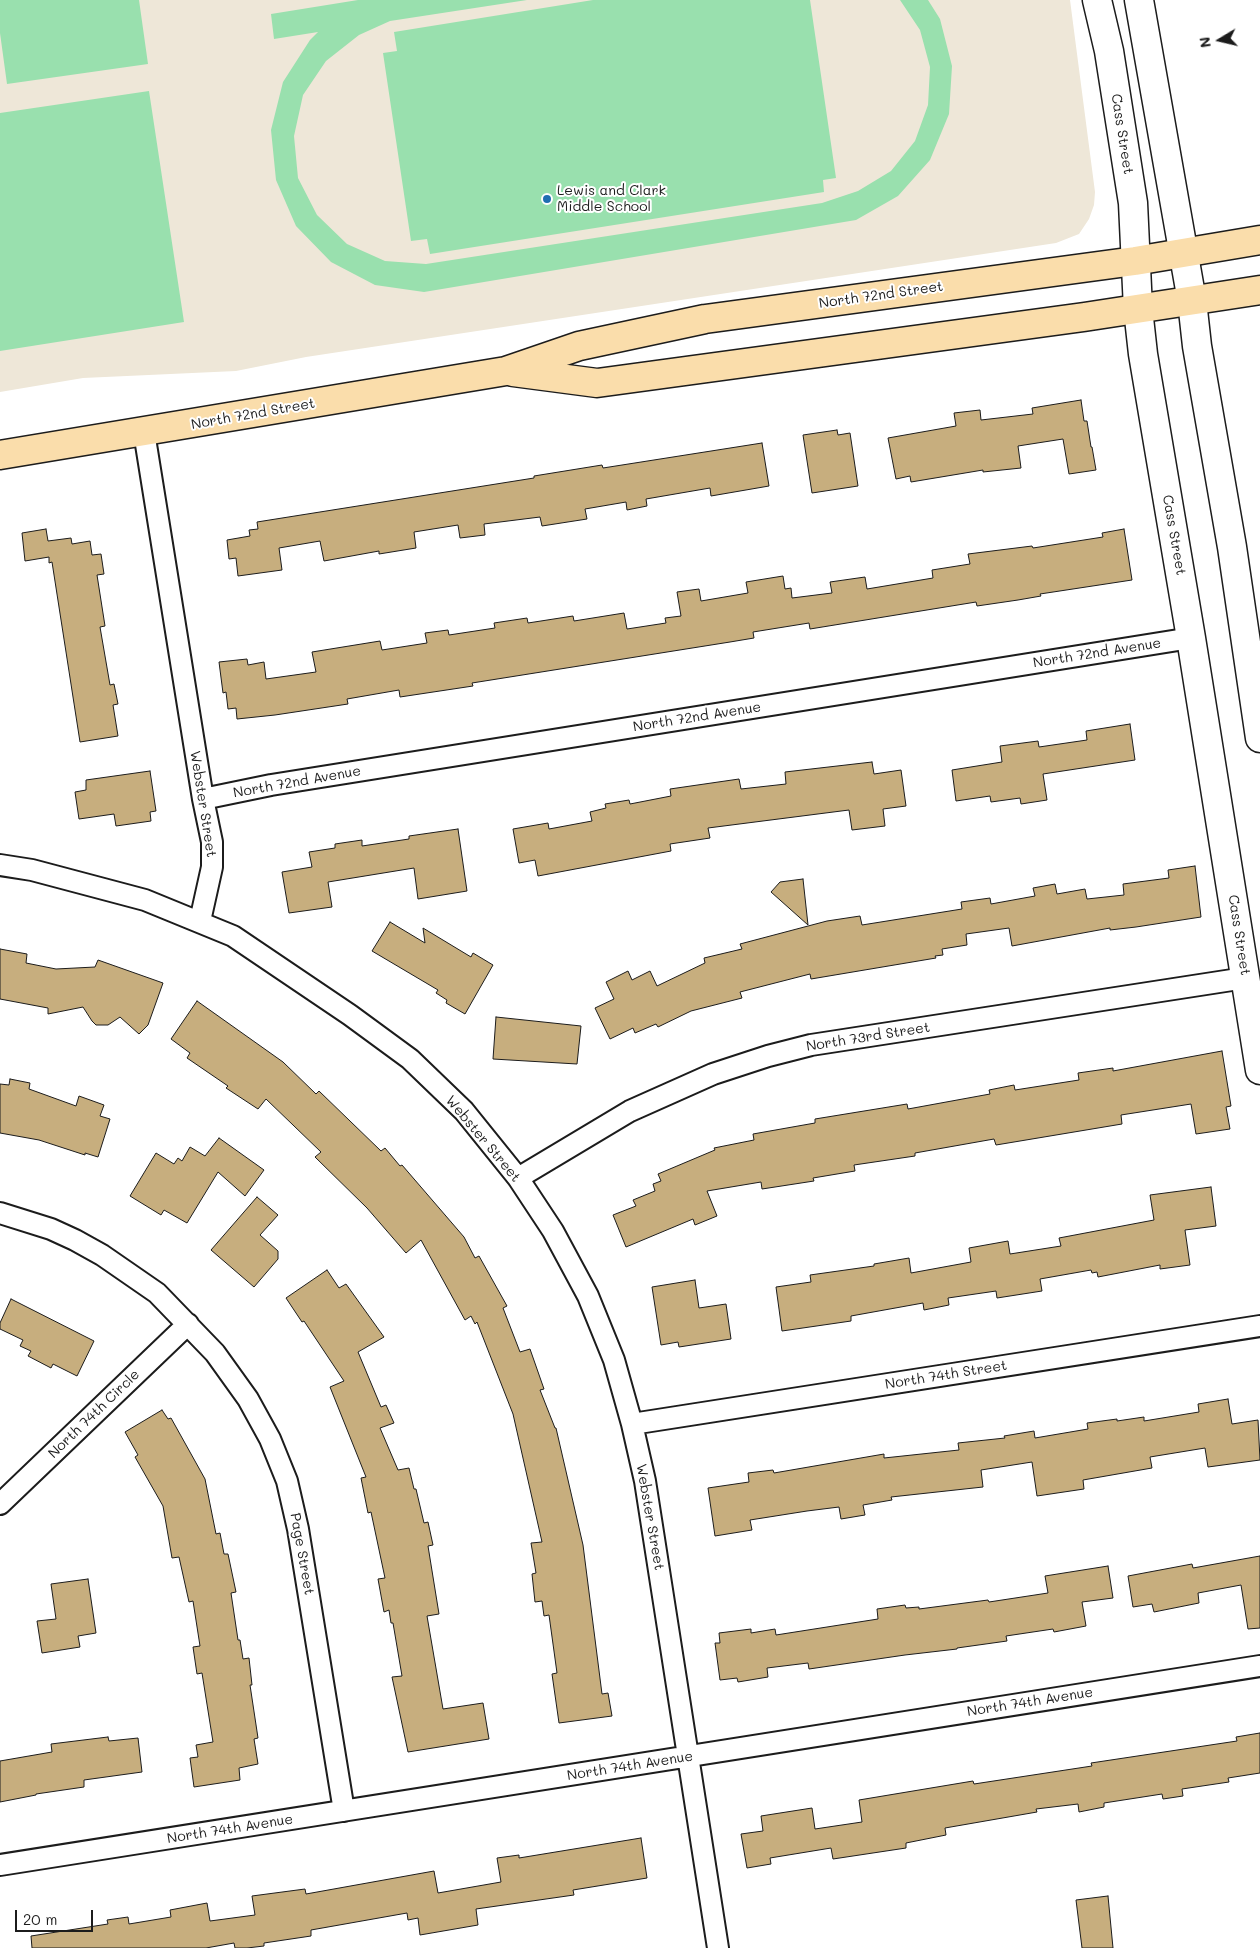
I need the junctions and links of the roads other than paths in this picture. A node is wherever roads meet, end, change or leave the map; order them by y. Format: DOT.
graph roads {
  1 [pos="1098,0"];
  2 [pos="1139,0"];
  3 [pos="1260,240"];
  4 [pos="1184,254"];
  5 [pos="1135,261"];
  6 [pos="1260,290"];
  7 [pos="1192,301"];
  8 [pos="1138,309"];
  9 [pos="506,372"];
  10 [pos="144,432"];
  11 [pos="0,455"];
  12 [pos="1191,638"];
  13 [pos="1260,738"];
  14 [pos="203,799"];
  15 [pos="0,864"];
  16 [pos="200,921"];
  17 [pos="1246,978"];
  18 [pos="1260,1070"];
  19 [pos="518,1178"];
  20 [pos="0,1213"];
  21 [pos="188,1324"];
  22 [pos="1260,1326"];
  23 [pos="632,1424"];
  24 [pos="0,1504"];
  25 [pos="1260,1666"];
  26 [pos="689,1756"];
  27 [pos="344,1811"];
  28 [pos="0,1865"];
  29 [pos="718,1948"];
  1 -- 5 [label="main road, Cass Street"];
  2 -- 4 [label="main road"];
  3 -- 4 [label="main road, North 72nd Street"];
  4 -- 5 [label="main road, North 72nd Street"];
  4 -- 7 [label="main road"];
  5 -- 8 [label="main road, Cass Street"];
  5 -- 9 [label="main road, North 72nd Street"];
  6 -- 7 [label="main road, North 72nd Street"];
  7 -- 8 [label="main road, North 72nd Street"];
  7 -- 13 [label="main road"];
  8 -- 9 [label="main road, North 72nd Street"];
  8 -- 12 [label="main road, Cass Street"];
  9 -- 10 [label="main road, North 72nd Street"];
  10 -- 11 [label="main road, North 72nd Street"];
  10 -- 14 [label="street, Webster Street"];
  12 -- 14 [label="street, North 72nd Avenue"];
  12 -- 17 [label="main road, Cass Street"];
  14 -- 16 [label="street, Webster Street"];
  15 -- 16 [label="street"];
  16 -- 19 [label="street, Webster Street"];
  17 -- 18 [label="main road, Cass Street"];
  17 -- 19 [label="street, North 73rd Street"];
  19 -- 23 [label="street, Webster Street"];
  20 -- 21 [label="street"];
  21 -- 24 [label="street, North 74th Circle"];
  21 -- 27 [label="street, Page Street"];
  22 -- 23 [label="street, North 74th Street"];
  23 -- 26 [label="street, Webster Street"];
  25 -- 26 [label="street, North 74th Avenue"];
  26 -- 27 [label="street, North 74th Avenue"];
  26 -- 29 [label="street, Webster Street"];
  27 -- 28 [label="street, North 74th Avenue"];
}
